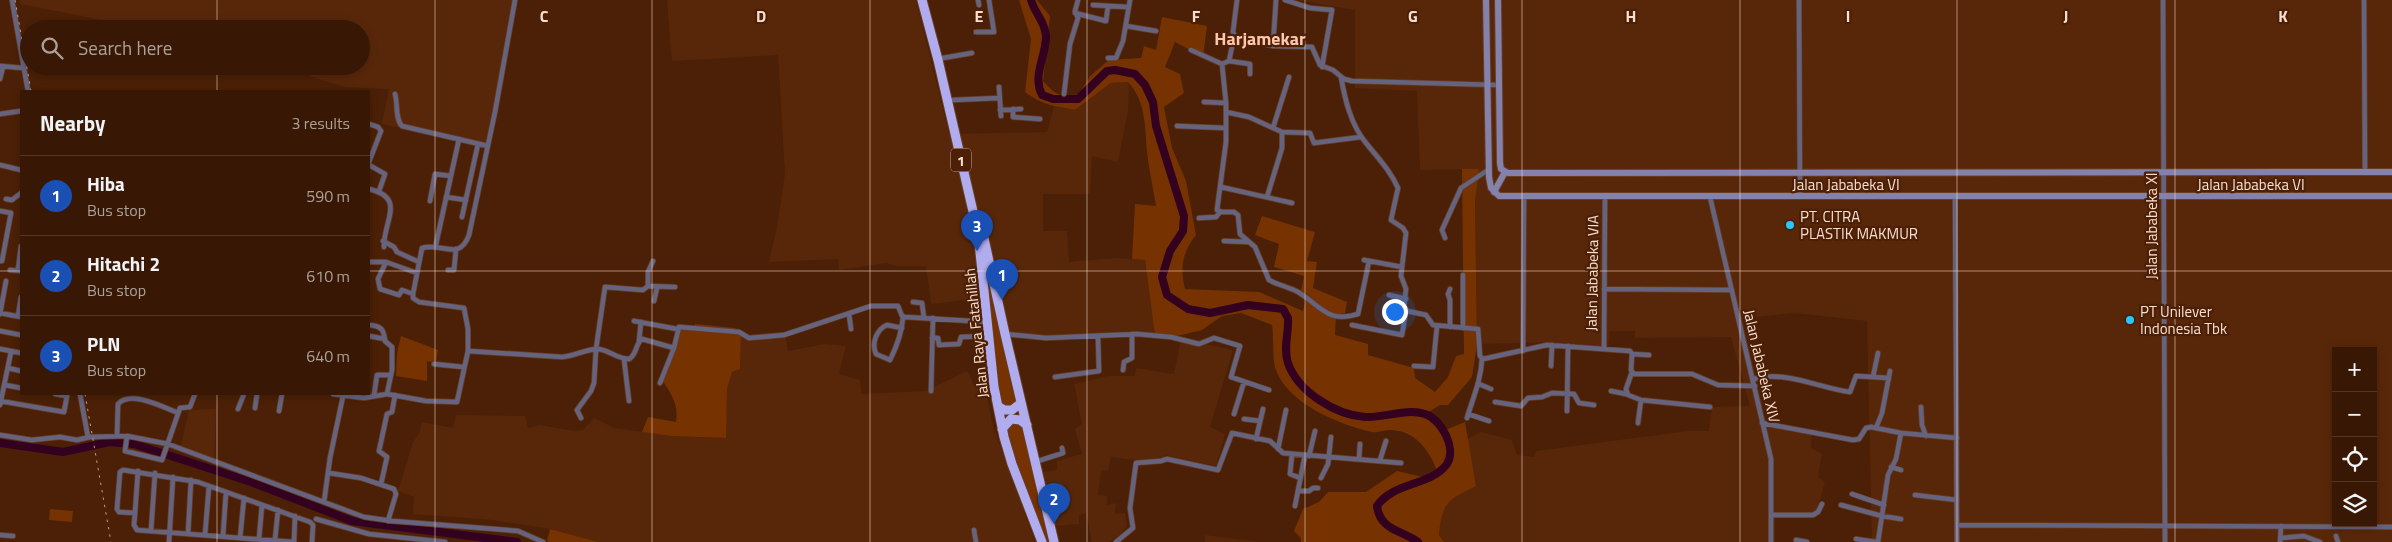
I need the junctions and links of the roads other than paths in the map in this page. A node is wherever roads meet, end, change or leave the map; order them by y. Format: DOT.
graph roads {
  1 [pos="12,0"];
  2 [pos="515,0"];
  3 [pos="922,0"];
  4 [pos="928,0"];
  5 [pos="989,0"];
  6 [pos="1078,0"];
  7 [pos="1130,0"];
  8 [pos="1237,0"];
  9 [pos="1276,0"];
  10 [pos="1285,0"];
  11 [pos="1486,0"];
  12 [pos="1498,0"];
  13 [pos="1799,0"];
  14 [pos="2163,0"];
  15 [pos="2364,0"];
  16 [pos="1093,5"];
  17 [pos="1108,6"];
  18 [pos="1127,7"];
  19 [pos="1075,12"];
  20 [pos="1126,26"];
  21 [pos="1156,31"];
  22 [pos="976,32"];
  23 [pos="1234,37"];
  24 [pos="20,45"];
  25 [pos="1273,46"];
  26 [pos="1191,50"];
  27 [pos="972,53"];
  28 [pos="943,58"];
  29 [pos="1108,58"];
  30 [pos="1229,61"];
  31 [pos="1222,64"];
  32 [pos="1,67"];
  33 [pos="1322,67"];
  34 [pos="20,68"];
  35 [pos="1250,74"];
  36 [pos="25,75"];
  37 [pos="1289,77"];
  38 [pos="1341,77"];
  39 [pos="0,79"];
  40 [pos="1488,85"];
  41 [pos="1498,85"];
  42 [pos="999,87"];
  43 [pos="28,90"];
  44 [pos="395,94"];
  45 [pos="1064,94"];
  46 [pos="999,98"];
  47 [pos="953,100"];
  48 [pos="1204,102"];
  49 [pos="1226,104"];
  50 [pos="1012,109"];
  51 [pos="1021,109"];
  52 [pos="1000,110"];
  53 [pos="20,111"];
  54 [pos="1226,112"];
  55 [pos="0,114"];
  56 [pos="1001,116"];
  57 [pos="1040,118"];
  58 [pos="370,124"];
  59 [pos="1178,126"];
  60 [pos="1226,128"];
  61 [pos="1273,128"];
  62 [pos="1282,132"];
  63 [pos="1361,137"];
  64 [pos="459,139"];
  65 [pos="478,144"];
  66 [pos="960,144"];
  67 [pos="488,146"];
  68 [pos="370,161"];
  69 [pos="0,165"];
  70 [pos="370,165"];
  71 [pos="20,170"];
  72 [pos="1488,170"];
  73 [pos="1505,172"];
  74 [pos="2364,172"];
  75 [pos="2392,172"];
  76 [pos="1799,174"];
  77 [pos="2163,174"];
  78 [pos="451,176"];
  79 [pos="1221,187"];
  80 [pos="370,189"];
  81 [pos="379,191"];
  82 [pos="1494,192"];
  83 [pos="20,194"];
  84 [pos="1800,194"];
  85 [pos="2163,195"];
  86 [pos="446,196"];
  87 [pos="2392,196"];
  88 [pos="1267,197"];
  89 [pos="1524,197"];
  90 [pos="1605,197"];
  91 [pos="1710,197"];
  92 [pos="1955,197"];
  93 [pos="6,199"];
  94 [pos="466,200"];
  95 [pos="430,201"];
  96 [pos="1292,203"];
  97 [pos="0,211"];
  98 [pos="1220,212"];
  99 [pos="462,216"];
  100 [pos="1199,218"];
  101 [pos="0,229"];
  102 [pos="8,230"];
  103 [pos="1445,238"];
  104 [pos="1224,241"];
  105 [pos="1249,242"];
  106 [pos="436,244"];
  107 [pos="2,246"];
  108 [pos="456,249"];
  109 [pos="20,258"];
  110 [pos="0,261"];
  111 [pos="653,261"];
  112 [pos="370,262"];
  113 [pos="386,262"];
  114 [pos="419,262"];
  115 [pos="1402,267"];
  116 [pos="10,270"];
  117 [pos="448,270"];
  118 [pos="19,271"];
  119 [pos="417,274"];
  120 [pos="1463,275"];
  121 [pos="6,281"];
  122 [pos="648,286"];
  123 [pos="2,287"];
  124 [pos="675,287"];
  125 [pos="657,288"];
  126 [pos="1450,289"];
  127 [pos="1604,289"];
  128 [pos="1732,290"];
  129 [pos="413,294"];
  130 [pos="1389,295"];
  131 [pos="1406,299"];
  132 [pos="654,302"];
  133 [pos="913,302"];
  134 [pos="1406,310"];
  135 [pos="0,313"];
  136 [pos="849,314"];
  137 [pos="19,317"];
  138 [pos="903,317"];
  139 [pos="924,318"];
  140 [pos="933,318"];
  141 [pos="634,321"];
  142 [pos="641,322"];
  143 [pos="987,322"];
  144 [pos="370,325"];
  145 [pos="1352,325"];
  146 [pos="1437,326"];
  147 [pos="1450,327"];
  148 [pos="902,328"];
  149 [pos="1464,328"];
  150 [pos="677,329"];
  151 [pos="851,329"];
  152 [pos="0,331"];
  153 [pos="1004,334"];
  154 [pos="1132,334"];
  155 [pos="20,335"];
  156 [pos="370,336"];
  157 [pos="988,336"];
  158 [pos="1098,337"];
  159 [pos="385,338"];
  160 [pos="932,338"];
  161 [pos="639,341"];
  162 [pos="1552,345"];
  163 [pos="1568,346"];
  164 [pos="674,348"];
  165 [pos="0,349"];
  166 [pos="596,349"];
  167 [pos="1604,350"];
  168 [pos="468,351"];
  169 [pos="1523,351"];
  170 [pos="11,352"];
  171 [pos="20,353"];
  172 [pos="1878,353"];
  173 [pos="1632,354"];
  174 [pos="1649,355"];
  175 [pos="624,359"];
  176 [pos="1482,359"];
  177 [pos="434,364"];
  178 [pos="1414,366"];
  179 [pos="1551,366"];
  180 [pos="463,367"];
  181 [pos="8,368"];
  182 [pos="1123,370"];
  183 [pos="20,371"];
  184 [pos="1890,371"];
  185 [pos="1632,372"];
  186 [pos="391,375"];
  187 [pos="1055,376"];
  188 [pos="1873,377"];
  189 [pos="1753,378"];
  190 [pos="1889,378"];
  191 [pos="1244,382"];
  192 [pos="660,383"];
  193 [pos="1478,384"];
  194 [pos="5,385"];
  195 [pos="1755,386"];
  196 [pos="20,388"];
  197 [pos="1491,389"];
  198 [pos="1269,390"];
  199 [pos="931,391"];
  200 [pos="1612,391"];
  201 [pos="1566,393"];
  202 [pos="387,394"];
  203 [pos="1626,394"];
  204 [pos="64,395"];
  205 [pos="80,395"];
  206 [pos="195,395"];
  207 [pos="244,395"];
  208 [pos="256,395"];
  209 [pos="282,395"];
  210 [pos="339,395"];
  211 [pos="374,395"];
  212 [pos="395,395"];
  213 [pos="1641,400"];
  214 [pos="629,401"];
  215 [pos="1495,402"];
  216 [pos="1,403"];
  217 [pos="1021,403"];
  218 [pos="998,406"];
  219 [pos="1594,406"];
  220 [pos="1710,407"];
  221 [pos="1921,407"];
  222 [pos="254,408"];
  223 [pos="238,409"];
  224 [pos="1262,409"];
  225 [pos="279,410"];
  226 [pos="1286,410"];
  227 [pos="1567,411"];
  228 [pos="178,413"];
  229 [pos="1234,414"];
  230 [pos="581,418"];
  231 [pos="1244,419"];
  232 [pos="1260,421"];
  233 [pos="1489,421"];
  234 [pos="1638,423"];
  235 [pos="1762,423"];
  236 [pos="1027,426"];
  237 [pos="1876,428"];
  238 [pos="1002,429"];
  239 [pos="1315,431"];
  240 [pos="1901,433"];
  241 [pos="0,435"];
  242 [pos="117,436"];
  243 [pos="1926,436"];
  244 [pos="88,437"];
  245 [pos="1331,437"];
  246 [pos="126,438"];
  247 [pos="1256,438"];
  248 [pos="1957,438"];
  249 [pos="1386,441"];
  250 [pos="1360,444"];
  251 [pos="167,445"];
  252 [pos="1062,448"];
  253 [pos="1278,448"];
  254 [pos="1292,454"];
  255 [pos="1307,456"];
  256 [pos="1329,457"];
  257 [pos="1358,460"];
  258 [pos="1380,460"];
  259 [pos="1035,462"];
  260 [pos="1401,463"];
  261 [pos="1891,467"];
  262 [pos="1901,470"];
  263 [pos="138,471"];
  264 [pos="328,473"];
  265 [pos="155,474"];
  266 [pos="173,476"];
  267 [pos="1300,478"];
  268 [pos="1321,478"];
  269 [pos="191,480"];
  270 [pos="382,484"];
  271 [pos="209,486"];
  272 [pos="1318,488"];
  273 [pos="1298,491"];
  274 [pos="226,492"];
  275 [pos="1852,494"];
  276 [pos="1915,494"];
  277 [pos="244,498"];
  278 [pos="1957,500"];
  279 [pos="324,502"];
  280 [pos="1822,504"];
  281 [pos="262,505"];
  282 [pos="1841,505"];
  283 [pos="1884,505"];
  284 [pos="1295,506"];
  285 [pos="278,510"];
  286 [pos="135,513"];
  287 [pos="1771,515"];
  288 [pos="296,516"];
  289 [pos="1882,516"];
  290 [pos="316,519"];
  291 [pos="1901,519"];
  292 [pos="388,521"];
  293 [pos="1958,525"];
  294 [pos="2164,526"];
  295 [pos="2281,526"];
  296 [pos="2392,527"];
  297 [pos="974,530"];
  298 [pos="151,531"];
  299 [pos="170,533"];
  300 [pos="188,534"];
  301 [pos="3,535"];
  302 [pos="205,535"];
  303 [pos="13,536"];
  304 [pos="223,536"];
  305 [pos="240,538"];
  306 [pos="259,539"];
  307 [pos="1856,539"];
  308 [pos="275,540"];
  309 [pos="1796,540"];
  310 [pos="2281,540"];
  311 [pos="6,542"];
  312 [pos="169,542"];
  313 [pos="294,542"];
  314 [pos="312,542"];
  315 [pos="446,542"];
  316 [pos="542,542"];
  317 [pos="976,542"];
  318 [pos="1042,542"];
  319 [pos="1054,542"];
  320 [pos="1116,542"];
  321 [pos="1771,542"];
  322 [pos="1807,542"];
  323 [pos="1877,542"];
  324 [pos="1957,542"];
  325 [pos="2165,542"];
  326 [pos="2320,542"];
  1 -- 24 [label="street"];
  2 -- 67 [label="street"];
  3 -- 66 [label="highway, Jalan Raya Fatahillah / 1"];
  4 -- 28 [label="highway, Jalan Raya Fatahillah / 1"];
  5 -- 22 [label="street"];
  6 -- 19 [label="street"];
  7 -- 18 [label="street"];
  8 -- 23 [label="street"];
  9 -- 25 [label="street"];
  10 -- 33 [label="street"];
  11 -- 40 [label="street"];
  12 -- 41 [label="street"];
  13 -- 76 [label="street"];
  14 -- 77 [label="street, Jalan Jababeka XI"];
  15 -- 74 [label="street"];
  16 -- 17 [label="street"];
  17 -- 18 [label="street"];
  17 -- 19 [label="street"];
  18 -- 20 [label="street"];
  19 -- 45 [label="street"];
  20 -- 21 [label="street"];
  20 -- 29 [label="street"];
  23 -- 25 [label="street"];
  23 -- 30 [label="street"];
  25 -- 33 [label="street"];
  26 -- 31 [label="street"];
  27 -- 28 [label="street"];
  28 -- 47 [label="highway, Jalan Raya Fatahillah / 1"];
  30 -- 31 [label="street"];
  30 -- 35 [label="street"];
  31 -- 49 [label="street"];
  32 -- 34 [label="street"];
  32 -- 39 [label="street"];
  33 -- 38 [label="street"];
  36 -- 43 [label="street"];
  37 -- 61 [label="street"];
  38 -- 40 [label="street"];
  38 -- 63 [label="street"];
  40 -- 41 [label="street"];
  40 -- 72 [label="street"];
  41 -- 73 [label="street"];
  42 -- 46 [label="street"];
  44 -- 64 [label="street"];
  46 -- 47 [label="street"];
  46 -- 52 [label="street"];
  47 -- 66 [label="highway, Jalan Raya Fatahillah / 1"];
  48 -- 49 [label="street"];
  49 -- 54 [label="street"];
  50 -- 51 [label="street"];
  50 -- 52 [label="street"];
  50 -- 57 [label="street"];
  52 -- 56 [label="street"];
  53 -- 55 [label="street"];
  54 -- 60 [label="street"];
  54 -- 61 [label="street"];
  58 -- 68 [label="street"];
  59 -- 60 [label="street"];
  60 -- 79 [label="street"];
  61 -- 62 [label="street"];
  62 -- 63 [label="street"];
  62 -- 88 [label="street"];
  63 -- 115 [label="street"];
  64 -- 65 [label="street"];
  64 -- 78 [label="street"];
  65 -- 67 [label="street"];
  65 -- 94 [label="street"];
  66 -- 143 [label="highway, Jalan Raya Fatahillah / 1"];
  66 -- 153 [label="highway, Jalan Raya Fatahillah / 1"];
  67 -- 108 [label="street"];
  69 -- 71 [label="street"];
  70 -- 81 [label="street"];
  72 -- 82 [label="street"];
  72 -- 103 [label="street"];
  73 -- 76 [label="street, Jalan Jababeka VI"];
  73 -- 82 [label="street"];
  74 -- 75 [label="street, Jalan Jababeka VI"];
  74 -- 77 [label="street, Jalan Jababeka VI"];
  76 -- 77 [label="street, Jalan Jababeka VI"];
  76 -- 84 [label="street"];
  77 -- 85 [label="street, Jalan Jababeka XI"];
  78 -- 86 [label="street"];
  78 -- 95 [label="street"];
  79 -- 88 [label="street"];
  79 -- 98 [label="street"];
  80 -- 81 [label="street"];
  81 -- 114 [label="street"];
  82 -- 89 [label="street, Jalan Jababeka VI"];
  83 -- 93 [label="street"];
  84 -- 91 [label="street, Jalan Jababeka VI"];
  84 -- 92 [label="street, Jalan Jababeka VI"];
  85 -- 87 [label="street, Jalan Jababeka VI"];
  85 -- 92 [label="street, Jalan Jababeka VI"];
  85 -- 294 [label="street, Jalan Jababeka XI"];
  86 -- 94 [label="street"];
  86 -- 106 [label="street"];
  88 -- 96 [label="street"];
  89 -- 90 [label="street, Jalan Jababeka VI"];
  89 -- 169 [label="street"];
  90 -- 91 [label="street, Jalan Jababeka VI"];
  90 -- 127 [label="street, Jalan Jababeka VIA"];
  91 -- 128 [label="street, Jalan Jababeka XIV"];
  92 -- 248 [label="street"];
  94 -- 99 [label="street"];
  97 -- 102 [label="street"];
  98 -- 100 [label="street"];
  98 -- 105 [label="street"];
  101 -- 102 [label="street"];
  102 -- 107 [label="street"];
  104 -- 105 [label="street"];
  105 -- 115 [label="street"];
  107 -- 110 [label="street"];
  108 -- 114 [label="street"];
  108 -- 117 [label="street"];
  109 -- 118 [label="street"];
  111 -- 122 [label="street"];
  112 -- 113 [label="street"];
  113 -- 119 [label="street"];
  113 -- 129 [label="street"];
  114 -- 119 [label="street"];
  115 -- 131 [label="street"];
  116 -- 118 [label="street"];
  119 -- 129 [label="street"];
  120 -- 149 [label="street"];
  121 -- 123 [label="street"];
  122 -- 125 [label="street"];
  122 -- 166 [label="street"];
  123 -- 135 [label="street"];
  124 -- 125 [label="street"];
  125 -- 132 [label="street"];
  126 -- 147 [label="street"];
  127 -- 128 [label="street"];
  127 -- 167 [label="street, Jalan Jababeka VIA"];
  128 -- 189 [label="street, Jalan Jababeka XIV"];
  129 -- 168 [label="street"];
  130 -- 131 [label="street"];
  131 -- 134 [label="street"];
  133 -- 139 [label="street"];
  134 -- 145 [label="street"];
  134 -- 146 [label="street"];
  135 -- 137 [label="street"];
  136 -- 138 [label="street"];
  136 -- 150 [label="street"];
  136 -- 151 [label="street"];
  138 -- 139 [label="street"];
  138 -- 148 [label="street"];
  139 -- 140 [label="street"];
  140 -- 143 [label="street"];
  140 -- 160 [label="street"];
  141 -- 142 [label="street"];
  142 -- 150 [label="street"];
  142 -- 161 [label="street"];
  143 -- 157 [label="highway, Jalan Raya Fatahillah / 1"];
  144 -- 159 [label="street"];
  146 -- 147 [label="street"];
  146 -- 178 [label="street"];
  147 -- 149 [label="street"];
  148 -- 148 [label="street"];
  149 -- 176 [label="street"];
  150 -- 164 [label="street"];
  152 -- 155 [label="street"];
  153 -- 158 [label="street"];
  153 -- 217 [label="highway, Jalan Raya Fatahillah / 1"];
  154 -- 158 [label="street"];
  154 -- 182 [label="street"];
  154 -- 191 [label="street"];
  156 -- 159 [label="street"];
  157 -- 160 [label="street"];
  157 -- 218 [label="highway, Jalan Raya Fatahillah / 1"];
  158 -- 187 [label="street"];
  159 -- 186 [label="street"];
  160 -- 199 [label="street"];
  161 -- 164 [label="street"];
  161 -- 175 [label="street"];
  162 -- 163 [label="street"];
  162 -- 169 [label="street"];
  162 -- 179 [label="street"];
  163 -- 167 [label="street"];
  163 -- 201 [label="street"];
  164 -- 192 [label="street"];
  165 -- 170 [label="street"];
  166 -- 168 [label="street"];
  166 -- 175 [label="street"];
  166 -- 230 [label="street"];
  167 -- 173 [label="street"];
  168 -- 180 [label="street"];
  169 -- 176 [label="street"];
  170 -- 171 [label="street"];
  170 -- 181 [label="street"];
  172 -- 188 [label="street"];
  173 -- 174 [label="street"];
  173 -- 185 [label="street"];
  175 -- 214 [label="street"];
  176 -- 193 [label="street"];
  177 -- 180 [label="street"];
  180 -- 212 [label="street"];
  181 -- 183 [label="street"];
  181 -- 194 [label="street"];
  184 -- 190 [label="street"];
  185 -- 195 [label="street"];
  185 -- 203 [label="street"];
  186 -- 202 [label="street"];
  186 -- 211 [label="street"];
  188 -- 189 [label="street"];
  188 -- 190 [label="street"];
  189 -- 195 [label="street, Jalan Jababeka XIV"];
  190 -- 237 [label="street"];
  191 -- 198 [label="street"];
  191 -- 229 [label="street"];
  193 -- 197 [label="street"];
  193 -- 233 [label="street"];
  194 -- 196 [label="street"];
  194 -- 216 [label="street"];
  195 -- 235 [label="street, Jalan Jababeka XIV"];
  200 -- 203 [label="street"];
  201 -- 215 [label="street"];
  201 -- 219 [label="street"];
  201 -- 227 [label="street"];
  202 -- 211 [label="street"];
  202 -- 212 [label="street"];
  203 -- 213 [label="street"];
  204 -- 216 [label="street"];
  205 -- 244 [label="street"];
  206 -- 228 [label="street"];
  207 -- 223 [label="street"];
  208 -- 222 [label="street"];
  209 -- 225 [label="street"];
  210 -- 211 [label="street"];
  210 -- 264 [label="street"];
  212 -- 270 [label="street"];
  213 -- 220 [label="street"];
  213 -- 234 [label="street"];
  217 -- 218 [label="highway"];
  217 -- 236 [label="highway, Jalan Raya Fatahillah / 1"];
  218 -- 238 [label="highway, Jalan Raya Fatahillah / 1"];
  221 -- 243 [label="street"];
  224 -- 232 [label="street"];
  226 -- 253 [label="street"];
  228 -- 242 [label="street"];
  228 -- 251 [label="street"];
  231 -- 232 [label="street"];
  232 -- 247 [label="street"];
  235 -- 237 [label="street"];
  235 -- 287 [label="street, Jalan Jababeka XIV"];
  236 -- 238 [label="highway"];
  236 -- 259 [label="highway, 1"];
  237 -- 240 [label="street"];
  238 -- 318 [label="highway, 1"];
  239 -- 255 [label="street"];
  240 -- 243 [label="street"];
  240 -- 261 [label="street"];
  241 -- 244 [label="street"];
  242 -- 244 [label="street"];
  242 -- 246 [label="street"];
  243 -- 248 [label="street"];
  245 -- 256 [label="street"];
  246 -- 251 [label="street"];
  246 -- 251 [label="street"];
  247 -- 253 [label="street"];
  247 -- 320 [label="street"];
  248 -- 278 [label="street"];
  249 -- 258 [label="street"];
  250 -- 257 [label="street"];
  251 -- 279 [label="street"];
  252 -- 259 [label="street"];
  253 -- 254 [label="street"];
  254 -- 255 [label="street"];
  254 -- 267 [label="street"];
  255 -- 256 [label="street"];
  255 -- 267 [label="street"];
  256 -- 257 [label="street"];
  256 -- 268 [label="street"];
  257 -- 258 [label="street"];
  258 -- 260 [label="street"];
  259 -- 319 [label="highway, 1"];
  261 -- 262 [label="street"];
  261 -- 283 [label="street"];
  263 -- 265 [label="street"];
  263 -- 286 [label="street"];
  263 -- 286 [label="street"];
  264 -- 270 [label="street"];
  264 -- 279 [label="street"];
  265 -- 266 [label="street"];
  265 -- 298 [label="street"];
  266 -- 269 [label="street"];
  266 -- 299 [label="street"];
  267 -- 273 [label="street"];
  269 -- 271 [label="street"];
  269 -- 300 [label="street"];
  270 -- 292 [label="street"];
  271 -- 274 [label="street"];
  271 -- 302 [label="street"];
  272 -- 273 [label="street"];
  273 -- 284 [label="street"];
  274 -- 277 [label="street"];
  274 -- 304 [label="street"];
  275 -- 283 [label="street"];
  276 -- 278 [label="street"];
  277 -- 281 [label="street"];
  277 -- 305 [label="street"];
  278 -- 293 [label="street"];
  279 -- 292 [label="street"];
  280 -- 287 [label="street"];
  281 -- 285 [label="street"];
  281 -- 306 [label="street"];
  282 -- 289 [label="street"];
  283 -- 289 [label="street"];
  285 -- 288 [label="street"];
  285 -- 308 [label="street"];
  286 -- 298 [label="street"];
  287 -- 321 [label="street, Jalan Jababeka XIV"];
  288 -- 313 [label="street"];
  288 -- 314 [label="street"];
  289 -- 291 [label="street"];
  289 -- 323 [label="street"];
  290 -- 315 [label="street"];
  292 -- 316 [label="street"];
  293 -- 294 [label="street"];
  293 -- 324 [label="street"];
  294 -- 295 [label="street"];
  294 -- 325 [label="street, Jalan Jababeka XI"];
  295 -- 296 [label="street"];
  295 -- 310 [label="street"];
  297 -- 317 [label="street"];
  298 -- 299 [label="street"];
  299 -- 300 [label="street"];
  299 -- 312 [label="street"];
  300 -- 302 [label="street"];
  301 -- 303 [label="street"];
  301 -- 311 [label="street"];
  302 -- 304 [label="street"];
  304 -- 305 [label="street"];
  305 -- 306 [label="street"];
  306 -- 308 [label="street"];
  307 -- 323 [label="street"];
  308 -- 313 [label="street"];
  309 -- 322 [label="street"];
  310 -- 326 [label="street"];
}
